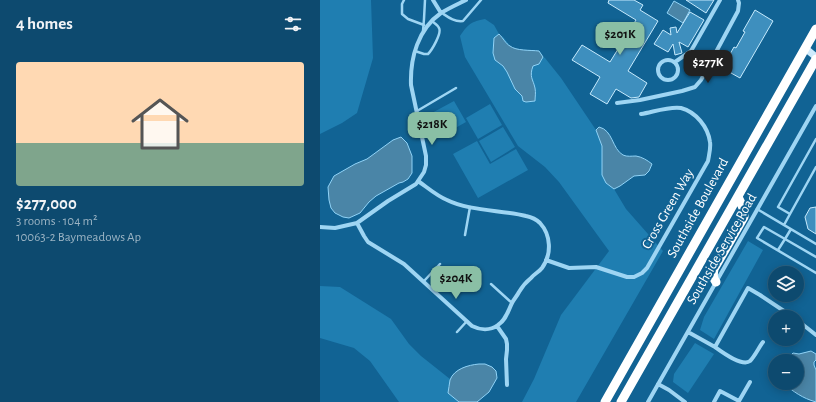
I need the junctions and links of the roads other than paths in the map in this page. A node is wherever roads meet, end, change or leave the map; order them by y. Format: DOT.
graph roads {
  1 [pos="404,0"];
  2 [pos="425,0"];
  3 [pos="433,0"];
  4 [pos="466,0"];
  5 [pos="481,0"];
  6 [pos="720,0"];
  7 [pos="738,0"];
  8 [pos="441,13"];
  9 [pos="432,21"];
  10 [pos="424,25"];
  11 [pos="816,29"];
  12 [pos="422,34"];
  13 [pos="805,48"];
  14 [pos="415,51"];
  15 [pos="816,51"];
  16 [pos="816,58"];
  17 [pos="675,62"];
  18 [pos="456,88"];
  19 [pos="617,103"];
  20 [pos="816,106"];
  21 [pos="416,111"];
  22 [pos="641,114"];
  23 [pos="816,140"];
  24 [pos="816,166"];
  25 [pos="418,181"];
  26 [pos="738,197"];
  27 [pos="470,207"];
  28 [pos="758,209"];
  29 [pos="790,214"];
  30 [pos="357,223"];
  31 [pos="784,225"];
  32 [pos="320,227"];
  33 [pos="791,229"];
  34 [pos="465,235"];
  35 [pos="785,239"];
  36 [pos="816,244"];
  37 [pos="778,250"];
  38 [pos="816,257"];
  39 [pos="546,260"];
  40 [pos="440,264"];
  41 [pos="816,273"];
  42 [pos="424,281"];
  43 [pos="716,282"];
  44 [pos="491,284"];
  45 [pos="512,303"];
  46 [pos="782,310"];
  47 [pos="467,321"];
  48 [pos="497,326"];
  49 [pos="804,326"];
  50 [pos="457,332"];
  51 [pos="688,332"];
  52 [pos="816,335"];
  53 [pos="763,342"];
  54 [pos="715,347"];
  55 [pos="750,382"];
  56 [pos="658,384"];
  57 [pos="507,385"];
  58 [pos="605,402"];
  59 [pos="621,402"];
  60 [pos="648,402"];
  61 [pos="685,402"];
  62 [pos="714,402"];
  1 -- 10 [label="lane"];
  2 -- 10 [label="lane"];
  3 -- 8 [label="street"];
  4 -- 8 [label="street"];
  5 -- 8 [label="lane"];
  6 -- 17 [label="street"];
  7 -- 19 [label="street"];
  8 -- 9 [label="street"];
  9 -- 12 [label="street"];
  9 -- 14 [label="lane"];
  10 -- 12 [label="lane"];
  11 -- 13 [label="highway, Southside Boulevard"];
  12 -- 14 [label="street"];
  13 -- 15 [label="street"];
  13 -- 16 [label="street"];
  13 -- 58 [label="highway, Southside Boulevard"];
  14 -- 21 [label="street"];
  16 -- 26 [label="highway, Southside Boulevard"];
  17 -- 17 [label="street"];
  18 -- 21 [label="lane"];
  20 -- 28 [label="street, Southside Service Road"];
  21 -- 25 [label="street"];
  22 -- 39 [label="street, Cross Green Way"];
  23 -- 29 [label="lane"];
  24 -- 29 [label="lane"];
  25 -- 27 [label="street"];
  25 -- 30 [label="street"];
  26 -- 43 [label="highway"];
  26 -- 59 [label="highway, Southside Boulevard"];
  27 -- 34 [label="lane"];
  27 -- 39 [label="street"];
  28 -- 31 [label="lane"];
  28 -- 43 [label="street, Southside Service Road"];
  29 -- 31 [label="lane"];
  30 -- 32 [label="street"];
  30 -- 42 [label="street"];
  31 -- 33 [label="lane"];
  33 -- 35 [label="lane"];
  33 -- 36 [label="lane"];
  35 -- 37 [label="lane"];
  35 -- 37 [label="lane"];
  35 -- 38 [label="lane"];
  37 -- 41 [label="lane"];
  39 -- 45 [label="street"];
  40 -- 42 [label="lane"];
  42 -- 47 [label="street"];
  43 -- 51 [label="street, Southside Service Road"];
  44 -- 45 [label="lane"];
  45 -- 48 [label="street"];
  46 -- 54 [label="street"];
  47 -- 48 [label="street"];
  47 -- 50 [label="lane"];
  48 -- 57 [label="street"];
  49 -- 52 [label="street"];
  51 -- 54 [label="street"];
  51 -- 56 [label="street, Southside Service Road"];
  53 -- 54 [label="street"];
  55 -- 62 [label="street"];
  56 -- 60 [label="street, Southside Service Road"];
  56 -- 61 [label="street"];
}
